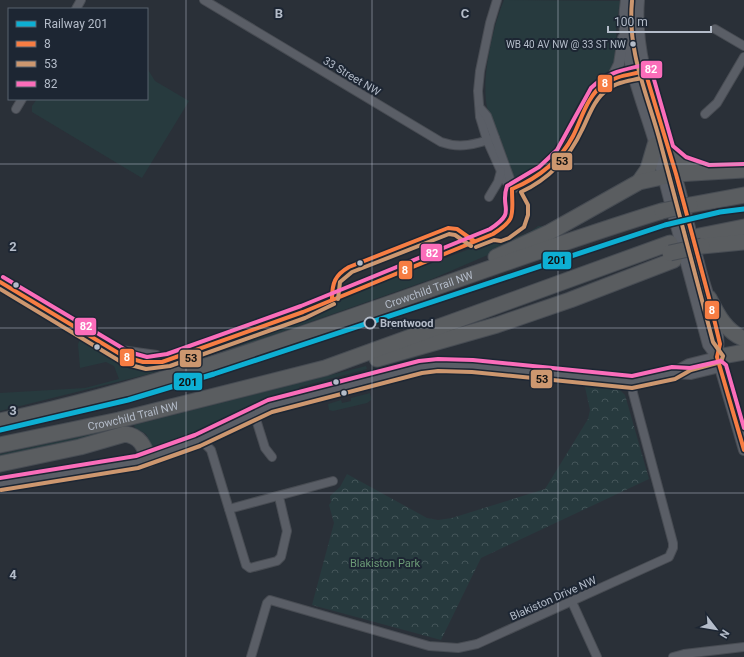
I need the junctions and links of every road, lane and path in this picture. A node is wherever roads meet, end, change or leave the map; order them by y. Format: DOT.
graph roads {
  1 [pos="204,0"];
  2 [pos="497,0"];
  3 [pos="626,0"];
  4 [pos="639,0"];
  5 [pos="215,3"];
  6 [pos="624,28"];
  7 [pos="715,29"];
  8 [pos="744,46"];
  9 [pos="744,57"];
  10 [pos="645,71"];
  11 [pos="633,74"];
  12 [pos="612,78"];
  13 [pos="21,100"];
  14 [pos="16,109"];
  15 [pos="705,114"];
  16 [pos="491,139"];
  17 [pos="661,147"];
  18 [pos="744,170"];
  19 [pos="501,171"];
  20 [pos="708,171"];
  21 [pos="669,175"];
  22 [pos="639,182"];
  23 [pos="512,189"];
  24 [pos="744,195"];
  25 [pos="489,197"];
  26 [pos="744,227"];
  27 [pos="744,242"];
  28 [pos="702,245"];
  29 [pos="744,249"];
  30 [pos="671,252"];
  31 [pos="0,282"];
  32 [pos="452,282"];
  33 [pos="709,298"];
  34 [pos="744,339"];
  35 [pos="744,352"];
  36 [pos="156,358"];
  37 [pos="718,362"];
  38 [pos="744,362"];
  39 [pos="325,368"];
  40 [pos="632,382"];
  41 [pos="254,412"];
  42 [pos="0,421"];
  43 [pos="197,441"];
  44 [pos="0,445"];
  45 [pos="744,450"];
  46 [pos="272,457"];
  47 [pos="149,459"];
  48 [pos="0,464"];
  49 [pos="333,481"];
  50 [pos="0,484"];
  51 [pos="279,497"];
  52 [pos="229,509"];
  53 [pos="572,602"];
  54 [pos="744,647"];
  55 [pos="705,654"];
  56 [pos="251,657"];
  57 [pos="597,657"];
  58 [pos="673,657"];
  1 -- 5 [label="street, 33 Street NW"];
  2 -- 16 [label="street"];
  3 -- 6 [label="street"];
  4 -- 10 [label="street"];
  5 -- 16 [label="street, 33 Street NW"];
  6 -- 11 [label="street"];
  6 -- 12 [label="street"];
  7 -- 8 [label="street"];
  9 -- 15 [label="street"];
  10 -- 11 [label="street"];
  10 -- 17 [label="street"];
  11 -- 12 [label="street"];
  11 -- 17 [label="street"];
  12 -- 23 [label="street"];
  13 -- 14 [label="street"];
  16 -- 19 [label="street"];
  16 -- 23 [label="street"];
  17 -- 20 [label="highway"];
  17 -- 21 [label="street"];
  17 -- 22 [label="highway"];
  18 -- 20 [label="highway"];
  19 -- 23 [label="street"];
  19 -- 25 [label="street"];
  20 -- 21 [label="highway"];
  21 -- 22 [label="highway"];
  21 -- 33 [label="street"];
  21 -- 37 [label="street"];
  22 -- 32 [label="highway"];
  24 -- 32 [label="highway, Crowchild Trail NW, bridge"];
  26 -- 28 [label="highway, Crowchild Trail NW"];
  27 -- 28 [label="highway"];
  28 -- 29 [label="highway"];
  28 -- 30 [label="highway, Crowchild Trail NW"];
  30 -- 39 [label="highway, Crowchild Trail NW"];
  30 -- 39 [label="highway"];
  31 -- 36 [label="street"];
  32 -- 42 [label="highway, Crowchild Trail NW"];
  33 -- 34 [label="highway"];
  33 -- 37 [label="street"];
  35 -- 37 [label="highway"];
  37 -- 38 [label="highway"];
  37 -- 40 [label="street"];
  37 -- 45 [label="street"];
  39 -- 44 [label="highway, Crowchild Trail NW"];
  40 -- 41 [label="street"];
  40 -- 53 [label="street, Blakiston Drive NW"];
  41 -- 43 [label="street"];
  41 -- 46 [label="street"];
  43 -- 47 [label="street"];
  43 -- 52 [label="street"];
  47 -- 48 [label="highway"];
  47 -- 50 [label="street"];
  49 -- 51 [label="street"];
  51 -- 52 [label="street"];
  51 -- 52 [label="street"];
  53 -- 56 [label="street, Blakiston Drive NW"];
  53 -- 57 [label="street"];
  54 -- 55 [label="street"];
  55 -- 58 [label="street"];
}
